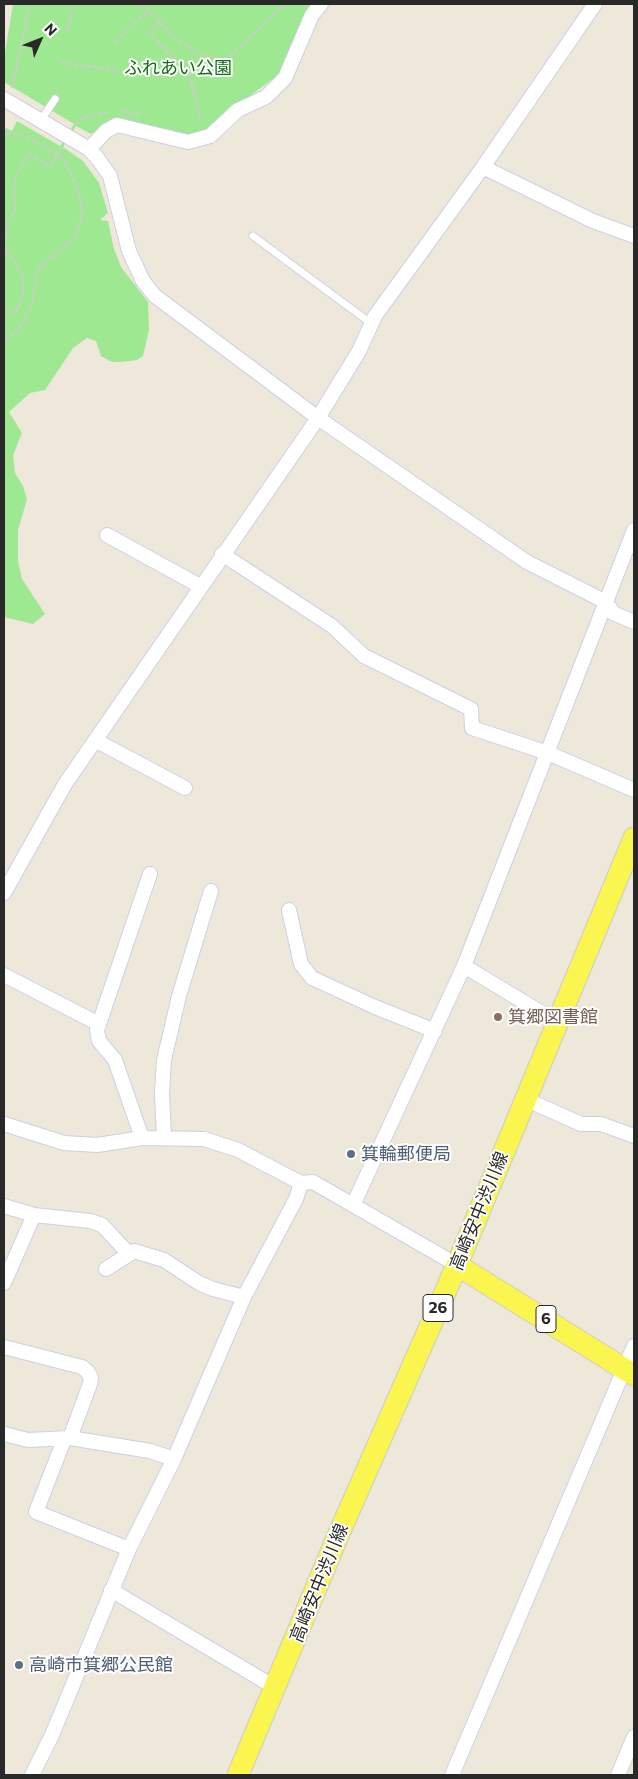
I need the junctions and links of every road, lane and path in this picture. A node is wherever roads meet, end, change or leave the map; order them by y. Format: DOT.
graph roads {
  1 [pos="30,4"];
  2 [pos="142,4"];
  3 [pos="285,4"];
  4 [pos="595,4"];
  5 [pos="317,5"];
  6 [pos="72,10"];
  7 [pos="148,10"];
  8 [pos="160,22"];
  9 [pos="66,32"];
  10 [pos="115,42"];
  11 [pos="61,63"];
  12 [pos="120,70"];
  13 [pos="54,99"];
  14 [pos="7,101"];
  15 [pos="84,117"];
  16 [pos="41,120"];
  17 [pos="198,128"];
  18 [pos="73,129"];
  19 [pos="7,133"];
  20 [pos="64,144"];
  21 [pos="89,149"];
  22 [pos="58,155"];
  23 [pos="483,167"];
  24 [pos="253,236"];
  25 [pos="634,236"];
  26 [pos="6,249"];
  27 [pos="4,260"];
  28 [pos="4,317"];
  29 [pos="372,324"];
  30 [pos="4,339"];
  31 [pos="318,418"];
  32 [pos="634,530"];
  33 [pos="107,535"];
  34 [pos="222,554"];
  35 [pos="200,586"];
  36 [pos="606,602"];
  37 [pos="634,622"];
  38 [pos="95,740"];
  39 [pos="548,754"];
  40 [pos="185,788"];
  41 [pos="634,790"];
  42 [pos="634,838"];
  43 [pos="150,874"];
  44 [pos="211,890"];
  45 [pos="4,893"];
  46 [pos="289,910"];
  47 [pos="464,966"];
  48 [pos="4,976"];
  49 [pos="557,1022"];
  50 [pos="99,1024"];
  51 [pos="435,1031"];
  52 [pos="525,1099"];
  53 [pos="4,1124"];
  54 [pos="634,1136"];
  55 [pos="164,1137"];
  56 [pos="142,1138"];
  57 [pos="301,1183"];
  58 [pos="353,1205"];
  59 [pos="4,1206"];
  60 [pos="34,1215"];
  61 [pos="128,1253"];
  62 [pos="457,1265"];
  63 [pos="106,1269"];
  64 [pos="4,1283"];
  65 [pos="244,1297"];
  66 [pos="4,1346"];
  67 [pos="634,1346"];
  68 [pos="630,1372"];
  69 [pos="4,1434"];
  70 [pos="67,1439"];
  71 [pos="174,1459"];
  72 [pos="129,1549"];
  73 [pos="111,1590"];
  74 [pos="276,1688"];
  75 [pos="634,1737"];
  76 [pos="32,1775"];
  77 [pos="238,1775"];
  78 [pos="452,1775"];
  79 [pos="618,1775"];
  1 -- 14 [label="path"];
  2 -- 7 [label="path"];
  3 -- 8 [label="path"];
  4 -- 23 [label="street"];
  5 -- 21 [label="street"];
  6 -- 9 [label="path"];
  7 -- 8 [label="path"];
  7 -- 10 [label="path"];
  8 -- 17 [label="path"];
  11 -- 12 [label="path"];
  13 -- 16 [label="lane"];
  14 -- 16 [label="street"];
  15 -- 18 [label="path"];
  16 -- 21 [label="street"];
  19 -- 22 [label="path"];
  20 -- 22 [label="path"];
  21 -- 31 [label="street"];
  22 -- 26 [label="path"];
  22 -- 30 [label="path"];
  23 -- 25 [label="street"];
  23 -- 29 [label="street"];
  24 -- 29 [label="lane"];
  26 -- 27 [label="path"];
  26 -- 28 [label="path"];
  29 -- 31 [label="street"];
  31 -- 34 [label="street"];
  31 -- 36 [label="street"];
  32 -- 36 [label="street"];
  33 -- 35 [label="street"];
  34 -- 35 [label="street"];
  34 -- 39 [label="street"];
  35 -- 38 [label="street"];
  36 -- 37 [label="street"];
  36 -- 39 [label="street"];
  38 -- 40 [label="street"];
  38 -- 45 [label="street"];
  39 -- 41 [label="street"];
  39 -- 47 [label="street"];
  42 -- 49 [label="main road, 高崎安中渋川線 / 26"];
  43 -- 50 [label="street"];
  44 -- 55 [label="street"];
  46 -- 51 [label="street"];
  47 -- 49 [label="street"];
  47 -- 51 [label="street"];
  48 -- 50 [label="street"];
  49 -- 52 [label="main road, 高崎安中渋川線 / 26"];
  50 -- 56 [label="street"];
  51 -- 58 [label="street"];
  52 -- 54 [label="street"];
  52 -- 62 [label="main road, 高崎安中渋川線 / 26"];
  53 -- 56 [label="street"];
  55 -- 56 [label="street"];
  55 -- 57 [label="street"];
  57 -- 58 [label="street"];
  57 -- 65 [label="street"];
  58 -- 62 [label="street"];
  59 -- 60 [label="street"];
  60 -- 61 [label="street"];
  60 -- 64 [label="street"];
  61 -- 63 [label="street"];
  61 -- 65 [label="street"];
  62 -- 68 [label="main road, 6"];
  62 -- 74 [label="main road, 高崎安中渋川線 / 26"];
  65 -- 71 [label="street"];
  66 -- 70 [label="street"];
  67 -- 68 [label="street"];
  68 -- 78 [label="street"];
  69 -- 70 [label="street"];
  70 -- 71 [label="street"];
  70 -- 72 [label="street"];
  71 -- 72 [label="street"];
  72 -- 73 [label="street"];
  73 -- 74 [label="street"];
  73 -- 76 [label="street"];
  74 -- 77 [label="main road, 高崎安中渋川線 / 26"];
  75 -- 79 [label="street"];
}
